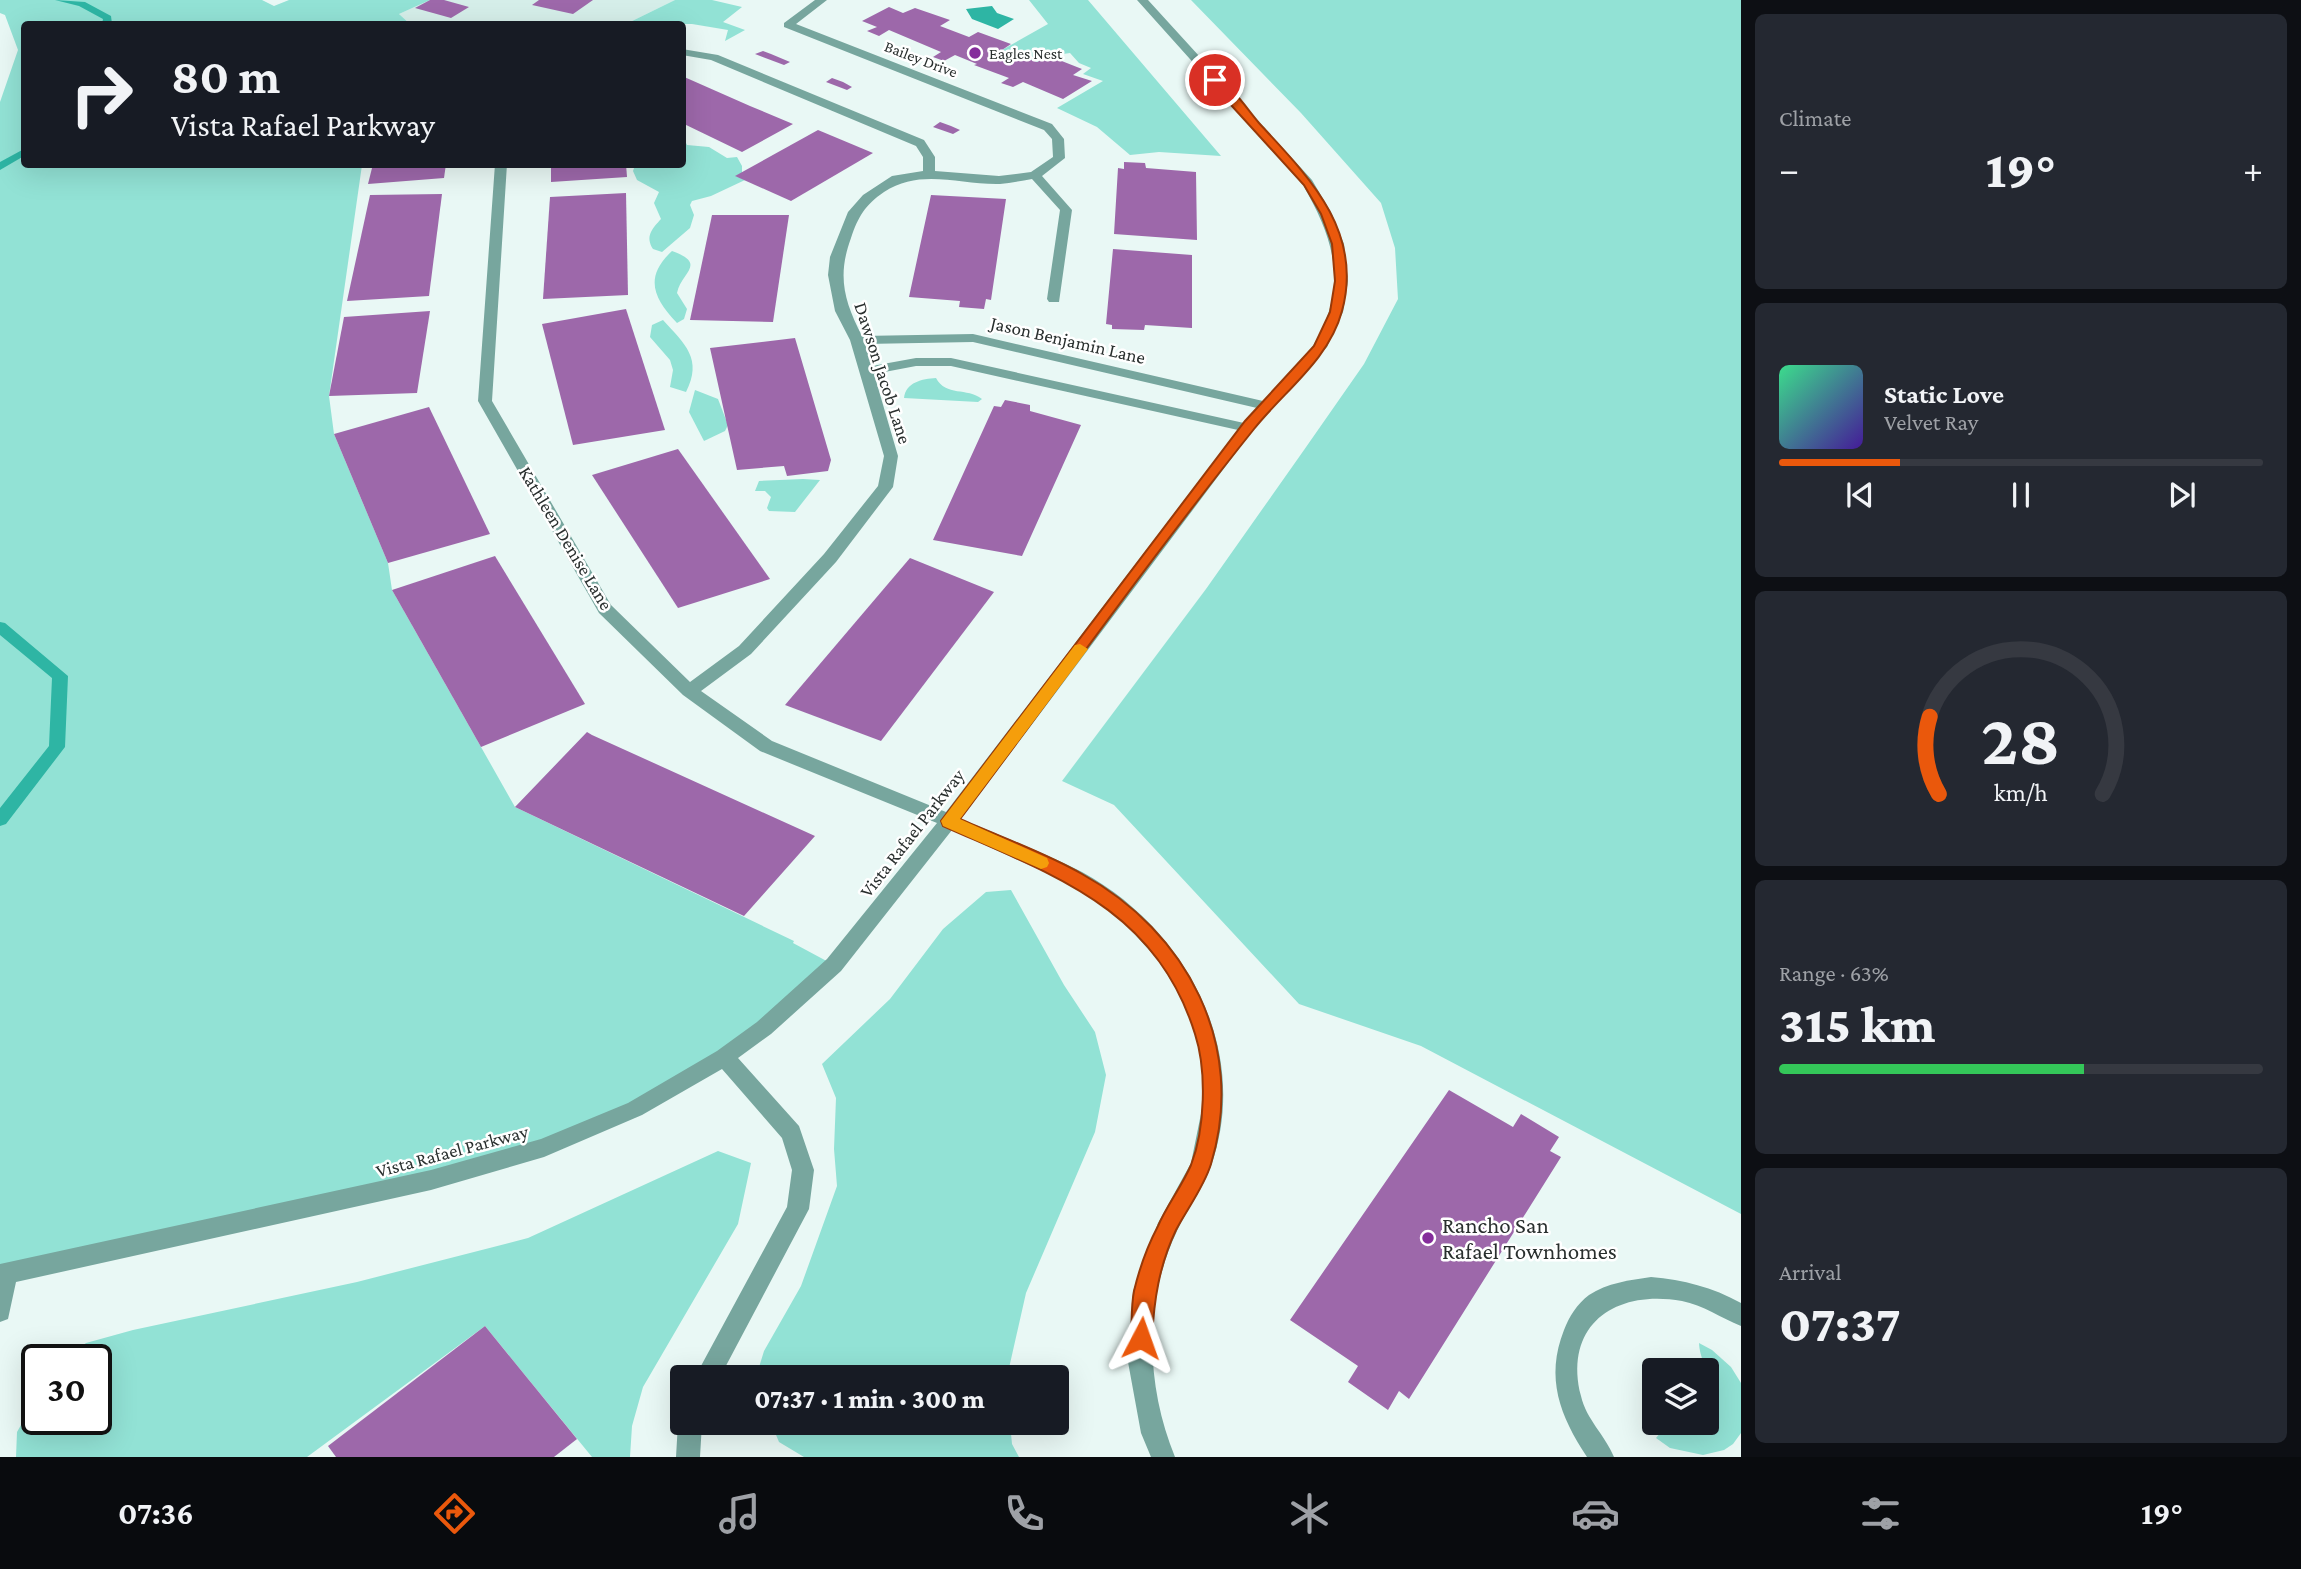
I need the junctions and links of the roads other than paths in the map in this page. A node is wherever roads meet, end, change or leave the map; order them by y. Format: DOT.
graph roads {
  1 [pos="822,0"];
  2 [pos="1142,0"];
  3 [pos="686,53"];
  4 [pos="1059,158"];
  5 [pos="501,168"];
  6 [pos="928,174"];
  7 [pos="1035,175"];
  8 [pos="1054,299"];
  9 [pos="857,340"];
  10 [pos="866,371"];
  11 [pos="1267,406"];
  12 [pos="1248,428"];
  13 [pos="689,691"];
  14 [pos="949,821"];
  15 [pos="724,1057"];
  16 [pos="3,1274"];
  17 [pos="0,1311"];
  18 [pos="1741,1315"];
  19 [pos="714,1365"];
  20 [pos="689,1435"];
  21 [pos="688,1457"];
  22 [pos="1163,1457"];
  23 [pos="1602,1457"];
  1 -- 4 [label="street, Bailey Drive"];
  2 -- 11 [label="street, Vista Rafael Parkway"];
  3 -- 6 [label="street"];
  4 -- 7 [label="street, Dawson Jacob Lane"];
  5 -- 13 [label="street, Kathleen Denise Lane"];
  6 -- 7 [label="street, Dawson Jacob Lane"];
  6 -- 9 [label="street, Dawson Jacob Lane"];
  7 -- 8 [label="street"];
  9 -- 10 [label="street, Dawson Jacob Lane"];
  9 -- 11 [label="street, Jason Benjamin Lane"];
  10 -- 12 [label="street"];
  10 -- 13 [label="street, Dawson Jacob Lane"];
  11 -- 12 [label="street, Vista Rafael Parkway"];
  12 -- 14 [label="street, Vista Rafael Parkway"];
  13 -- 14 [label="street, Kathleen Denise Lane"];
  14 -- 15 [label="street, Vista Rafael Parkway"];
  14 -- 22 [label="street, Kathleen Denise Lane"];
  15 -- 16 [label="street, Vista Rafael Parkway"];
  15 -- 19 [label="street"];
  16 -- 17 [label="street"];
  18 -- 23 [label="street"];
  20 -- 21 [label="street"];
}
